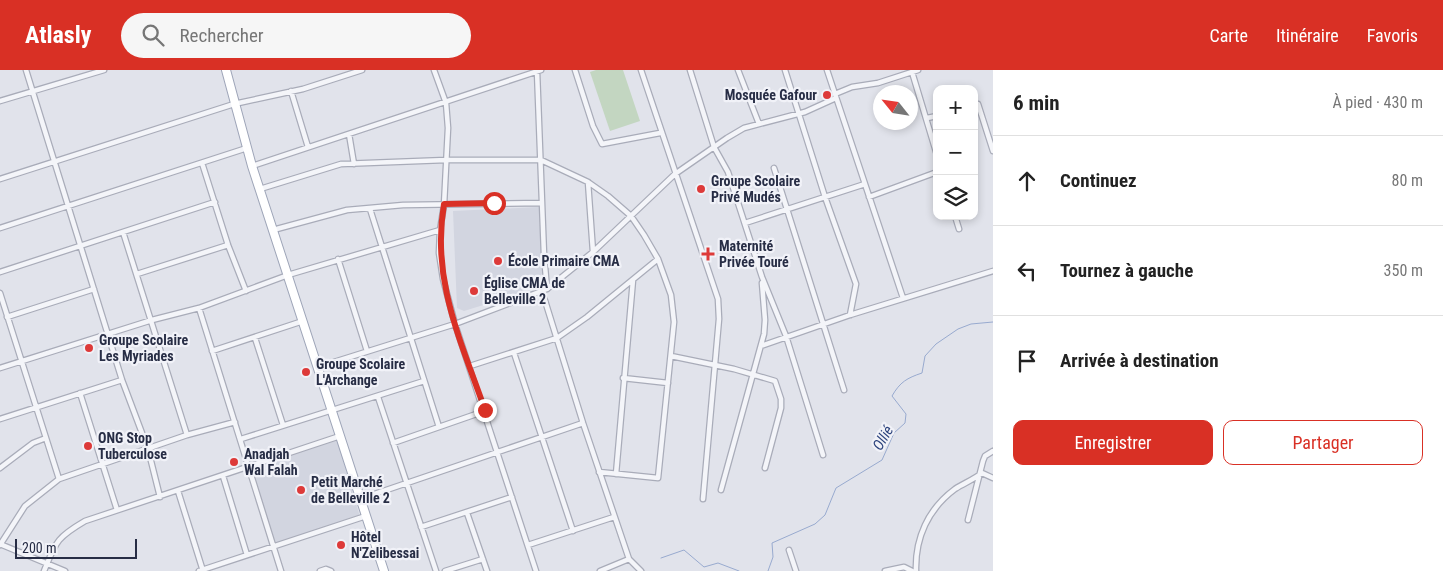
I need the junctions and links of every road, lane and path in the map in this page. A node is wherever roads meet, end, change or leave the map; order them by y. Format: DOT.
graph roads {
  1 [pos="26,70"];
  2 [pos="104,70"];
  3 [pos="226,70"];
  4 [pos="362,70"];
  5 [pos="434,70"];
  6 [pos="575,70"];
  7 [pos="640,70"];
  8 [pos="690,70"];
  9 [pos="738,70"];
  10 [pos="785,70"];
  11 [pos="828,70"];
  12 [pos="539,71"];
  13 [pos="916,71"];
  14 [pos="291,91"];
  15 [pos="33,93"];
  16 [pos="835,96"];
  17 [pos="0,101"];
  18 [pos="446,103"];
  19 [pos="234,104"];
  20 [pos="978,104"];
  21 [pos="800,113"];
  22 [pos="933,117"];
  23 [pos="927,118"];
  24 [pos="759,124"];
  25 [pos="660,133"];
  26 [pos="349,134"];
  27 [pos="933,140"];
  28 [pos="714,147"];
  29 [pos="247,148"];
  30 [pos="308,148"];
  31 [pos="993,151"];
  32 [pos="446,160"];
  33 [pos="541,160"];
  34 [pos="55,161"];
  35 [pos="202,163"];
  36 [pos="354,164"];
  37 [pos="252,166"];
  38 [pos="774,168"];
  39 [pos="933,173"];
  40 [pos="675,174"];
  41 [pos="0,179"];
  42 [pos="588,182"];
  43 [pos="865,184"];
  44 [pos="260,189"];
  45 [pos="825,197"];
  46 [pos="869,197"];
  47 [pos="215,202"];
  48 [pos="542,203"];
  49 [pos="444,204"];
  50 [pos="68,206"];
  51 [pos="370,209"];
  52 [pos="787,209"];
  53 [pos="631,216"];
  54 [pos="957,220"];
  55 [pos="745,223"];
  56 [pos="0,228"];
  57 [pos="960,229"];
  58 [pos="273,230"];
  59 [pos="440,230"];
  60 [pos="123,232"];
  61 [pos="228,245"];
  62 [pos="80,246"];
  63 [pos="383,246"];
  64 [pos="592,252"];
  65 [pos="658,258"];
  66 [pos="338,259"];
  67 [pos="993,271"];
  68 [pos="0,272"];
  69 [pos="137,274"];
  70 [pos="288,275"];
  71 [pos="762,276"];
  72 [pos="632,280"];
  73 [pos="94,289"];
  74 [pos="545,290"];
  75 [pos="246,291"];
  76 [pos="0,294"];
  77 [pos="903,298"];
  78 [pos="199,308"];
  79 [pos="850,315"];
  80 [pos="7,317"];
  81 [pos="152,320"];
  82 [pos="303,321"];
  83 [pos="455,324"];
  84 [pos="823,324"];
  85 [pos="108,334"];
  86 [pos="411,336"];
  87 [pos="786,336"];
  88 [pos="255,338"];
  89 [pos="557,338"];
  90 [pos="762,346"];
  91 [pos="212,351"];
  92 [pos="367,351"];
  93 [pos="514,353"];
  94 [pos="671,356"];
  95 [pos="21,361"];
  96 [pos="714,365"];
  97 [pos="470,366"];
  98 [pos="318,367"];
  99 [pos="0,368"];
  100 [pos="753,374"];
  101 [pos="622,378"];
  102 [pos="122,380"];
  103 [pos="424,382"];
  104 [pos="668,383"];
  105 [pos="844,390"];
  106 [pos="80,393"];
  107 [pos="378,397"];
  108 [pos="36,406"];
  109 [pos="485,410"];
  110 [pos="333,411"];
  111 [pos="0,418"];
  112 [pos="235,422"];
  113 [pos="583,423"];
  114 [pos="283,424"];
  115 [pos="439,428"];
  116 [pos="187,435"];
  117 [pos="340,436"];
  118 [pos="543,437"];
  119 [pos="46,438"];
  120 [pos="241,440"];
  121 [pos="393,443"];
  122 [pos="148,449"];
  123 [pos="993,452"];
  124 [pos="499,454"];
  125 [pos="823,455"];
  126 [pos="103,465"];
  127 [pos="0,468"];
  128 [pos="248,468"];
  129 [pos="765,468"];
  130 [pos="599,472"];
  131 [pos="982,473"];
  132 [pos="616,474"];
  133 [pos="223,476"];
  134 [pos="993,478"];
  135 [pos="59,479"];
  136 [pos="406,484"];
  137 [pos="721,490"];
  138 [pos="178,491"];
  139 [pos="160,497"];
  140 [pos="512,497"];
  141 [pos="360,499"];
  142 [pos="703,499"];
  143 [pos="117,510"];
  144 [pos="468,512"];
  145 [pos="366,516"];
  146 [pos="614,517"];
  147 [pos="968,520"];
  148 [pos="421,527"];
  149 [pos="573,531"];
  150 [pos="0,544"];
  151 [pos="528,545"];
  152 [pos="273,547"];
  153 [pos="789,550"];
  154 [pos="247,555"];
  155 [pos="483,559"];
  156 [pos="629,559"];
  157 [pos="47,564"];
  158 [pos="44,571"];
  159 [pos="65,571"];
  160 [pos="202,571"];
  161 [pos="281,571"];
  162 [pos="320,571"];
  163 [pos="331,571"];
  164 [pos="384,571"];
  165 [pos="436,571"];
  166 [pos="446,571"];
  167 [pos="487,571"];
  168 [pos="536,571"];
  169 [pos="600,571"];
  170 [pos="641,571"];
  171 [pos="796,571"];
  172 [pos="885,571"];
  173 [pos="912,571"];
  174 [pos="916,571"];
  1 -- 15 [label="street"];
  2 -- 15 [label="street"];
  3 -- 19 [label="main road"];
  4 -- 14 [label="street"];
  5 -- 18 [label="street"];
  6 -- 25 [label="street"];
  7 -- 25 [label="street"];
  8 -- 28 [label="street"];
  9 -- 24 [label="street"];
  10 -- 21 [label="street"];
  11 -- 16 [label="street"];
  12 -- 18 [label="street"];
  12 -- 33 [label="street"];
  13 -- 16 [label="street"];
  13 -- 23 [label="street"];
  14 -- 19 [label="street"];
  14 -- 30 [label="street"];
  15 -- 17 [label="street"];
  15 -- 34 [label="street"];
  16 -- 21 [label="street"];
  16 -- 43 [label="street"];
  18 -- 26 [label="street"];
  18 -- 32 [label="street"];
  19 -- 29 [label="main road"];
  19 -- 34 [label="street"];
  20 -- 31 [label="street"];
  21 -- 24 [label="street"];
  21 -- 45 [label="street"];
  22 -- 23 [label="street"];
  23 -- 27 [label="street"];
  24 -- 28 [label="street"];
  25 -- 40 [label="street"];
  26 -- 30 [label="street"];
  26 -- 36 [label="street"];
  28 -- 40 [label="street"];
  28 -- 55 [label="street"];
  29 -- 35 [label="street"];
  29 -- 37 [label="main road"];
  30 -- 37 [label="street"];
  32 -- 33 [label="street"];
  32 -- 36 [label="street"];
  32 -- 49 [label="street"];
  33 -- 42 [label="street"];
  33 -- 48 [label="street"];
  34 -- 41 [label="street"];
  34 -- 50 [label="street"];
  35 -- 47 [label="street"];
  35 -- 50 [label="street"];
  36 -- 44 [label="street"];
  37 -- 44 [label="main road"];
  38 -- 52 [label="street"];
  39 -- 46 [label="street"];
  40 -- 53 [label="street"];
  40 -- 96 [label="street"];
  42 -- 53 [label="street"];
  42 -- 64 [label="street"];
  43 -- 45 [label="street"];
  43 -- 46 [label="street"];
  44 -- 58 [label="main road"];
  45 -- 52 [label="street"];
  45 -- 79 [label="street"];
  46 -- 77 [label="street"];
  47 -- 60 [label="street"];
  47 -- 61 [label="street"];
  48 -- 49 [label="street"];
  48 -- 74 [label="street"];
  49 -- 51 [label="street"];
  49 -- 59 [label="street"];
  50 -- 56 [label="street"];
  50 -- 62 [label="street"];
  51 -- 58 [label="street"];
  51 -- 63 [label="street"];
  52 -- 55 [label="street"];
  52 -- 84 [label="street"];
  53 -- 64 [label="street"];
  53 -- 65 [label="street"];
  54 -- 57 [label="street"];
  55 -- 71 [label="street"];
  58 -- 70 [label="main road"];
  59 -- 63 [label="street"];
  59 -- 83 [label="street"];
  60 -- 62 [label="street"];
  60 -- 69 [label="street"];
  61 -- 69 [label="street"];
  61 -- 75 [label="street"];
  62 -- 68 [label="street"];
  62 -- 73 [label="street"];
  63 -- 66 [label="street"];
  63 -- 86 [label="street"];
  64 -- 74 [label="street"];
  65 -- 72 [label="street"];
  65 -- 94 [label="street"];
  66 -- 70 [label="street"];
  66 -- 92 [label="street"];
  67 -- 77 [label="street"];
  69 -- 81 [label="street"];
  70 -- 75 [label="street"];
  70 -- 82 [label="main road"];
  71 -- 87 [label="street"];
  71 -- 90 [label="street"];
  72 -- 89 [label="street"];
  72 -- 101 [label="street"];
  73 -- 80 [label="street"];
  73 -- 85 [label="street"];
  74 -- 83 [label="street"];
  74 -- 89 [label="street"];
  75 -- 78 [label="street"];
  76 -- 80 [label="street"];
  77 -- 79 [label="street"];
  78 -- 81 [label="street"];
  78 -- 91 [label="street"];
  79 -- 84 [label="street"];
  80 -- 95 [label="street"];
  81 -- 85 [label="street"];
  81 -- 116 [label="street"];
  82 -- 88 [label="street"];
  82 -- 98 [label="main road"];
  83 -- 86 [label="street"];
  83 -- 97 [label="street"];
  84 -- 87 [label="street"];
  84 -- 105 [label="street"];
  85 -- 95 [label="street"];
  85 -- 102 [label="street"];
  86 -- 92 [label="street"];
  86 -- 103 [label="street"];
  87 -- 90 [label="street"];
  87 -- 125 [label="street"];
  88 -- 91 [label="street"];
  88 -- 114 [label="street"];
  89 -- 93 [label="street"];
  89 -- 113 [label="street"];
  90 -- 100 [label="street"];
  91 -- 112 [label="street"];
  92 -- 98 [label="street"];
  93 -- 97 [label="street"];
  93 -- 118 [label="street"];
  94 -- 96 [label="street"];
  94 -- 104 [label="street"];
  95 -- 99 [label="street"];
  95 -- 108 [label="street"];
  96 -- 100 [label="street"];
  96 -- 142 [label="street"];
  97 -- 109 [label="street"];
  98 -- 110 [label="main road"];
  100 -- 129 [label="street"];
  100 -- 137 [label="street"];
  101 -- 104 [label="street"];
  101 -- 132 [label="street"];
  102 -- 106 [label="street"];
  102 -- 122 [label="street"];
  103 -- 107 [label="street"];
  103 -- 115 [label="street"];
  104 -- 132 [label="street"];
  106 -- 108 [label="street"];
  106 -- 126 [label="street"];
  107 -- 110 [label="street"];
  107 -- 121 [label="street"];
  108 -- 111 [label="street"];
  108 -- 119 [label="street"];
  109 -- 115 [label="street"];
  109 -- 124 [label="street"];
  110 -- 114 [label="street"];
  110 -- 117 [label="main road"];
  112 -- 116 [label="street"];
  112 -- 120 [label="street"];
  113 -- 118 [label="street"];
  113 -- 130 [label="street"];
  114 -- 120 [label="street"];
  115 -- 121 [label="street"];
  116 -- 122 [label="street"];
  117 -- 128 [label="street"];
  117 -- 141 [label="main road"];
  118 -- 124 [label="street"];
  118 -- 149 [label="street"];
  119 -- 127 [label="street"];
  119 -- 135 [label="street"];
  120 -- 128 [label="street"];
  121 -- 136 [label="street"];
  122 -- 126 [label="street"];
  122 -- 139 [label="street"];
  123 -- 131 [label="street"];
  124 -- 136 [label="street"];
  124 -- 140 [label="street"];
  126 -- 135 [label="street"];
  126 -- 143 [label="street"];
  128 -- 133 [label="street"];
  128 -- 152 [label="street"];
  130 -- 132 [label="street"];
  130 -- 146 [label="street"];
  131 -- 134 [label="street"];
  131 -- 147 [label="street"];
  131 -- 174 [label="street"];
  133 -- 138 [label="street"];
  133 -- 154 [label="street"];
  135 -- 150 [label="street"];
  136 -- 141 [label="street"];
  136 -- 148 [label="street"];
  138 -- 139 [label="street"];
  138 -- 160 [label="street"];
  139 -- 143 [label="street"];
  140 -- 144 [label="street"];
  140 -- 151 [label="street"];
  141 -- 145 [label="main road"];
  143 -- 157 [label="street"];
  144 -- 148 [label="street"];
  144 -- 155 [label="street"];
  145 -- 152 [label="street"];
  145 -- 164 [label="main road"];
  146 -- 149 [label="street"];
  146 -- 156 [label="street"];
  148 -- 165 [label="street"];
  149 -- 151 [label="street"];
  150 -- 157 [label="street"];
  151 -- 168 [label="street"];
  152 -- 154 [label="street"];
  152 -- 161 [label="street"];
  153 -- 171 [label="street"];
  154 -- 160 [label="street"];
  155 -- 166 [label="street"];
  155 -- 167 [label="street"];
  156 -- 169 [label="street"];
  156 -- 170 [label="street"];
  157 -- 158 [label="street"];
  157 -- 159 [label="street"];
  162 -- 163 [label="street"];
  172 -- 173 [label="street"];
}
